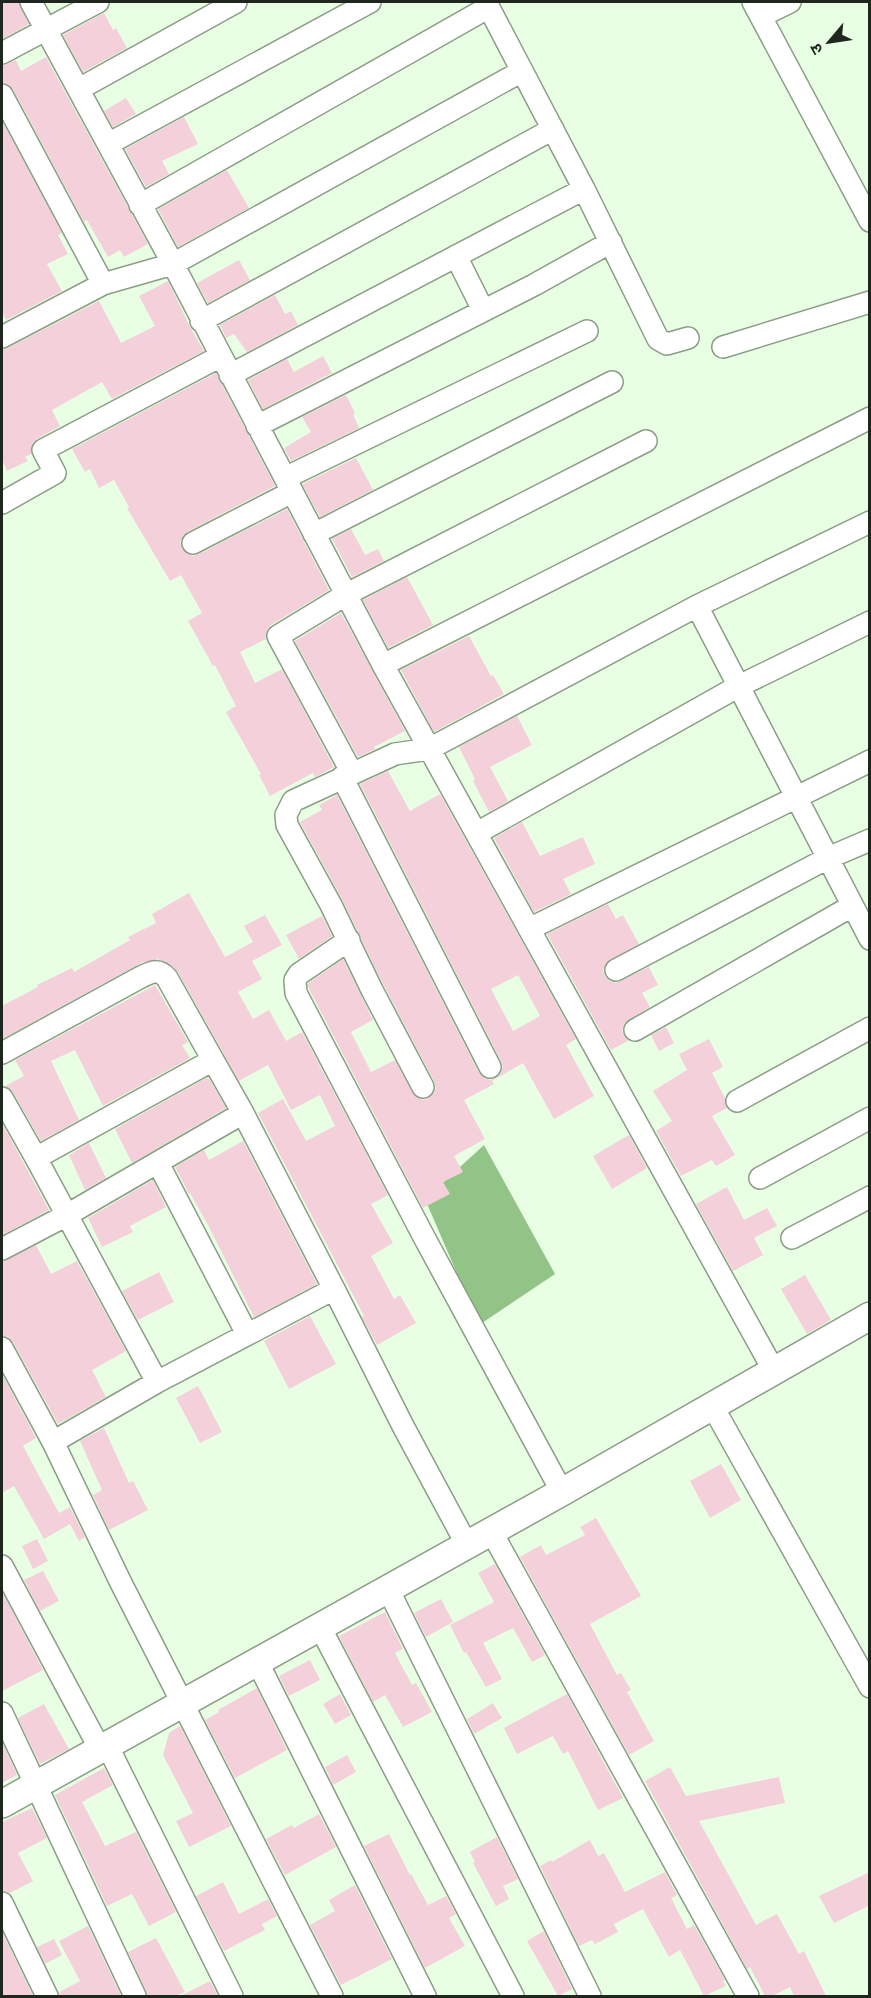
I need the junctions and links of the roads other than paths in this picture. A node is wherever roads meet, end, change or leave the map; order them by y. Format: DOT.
graph roads {
  1 [pos="31,2"];
  2 [pos="98,2"];
  3 [pos="236,2"];
  4 [pos="370,2"];
  5 [pos="790,2"];
  6 [pos="487,4"];
  7 [pos="757,9"];
  8 [pos="47,28"];
  9 [pos="2,53"];
  10 [pos="522,70"];
  11 [pos="79,89"];
  12 [pos="2,95"];
  13 [pos="553,129"];
  14 [pos="108,144"];
  15 [pos="584,189"];
  16 [pos="863,193"];
  17 [pos="140,205"];
  18 [pos="870,221"];
  19 [pos="610,242"];
  20 [pos="456,256"];
  21 [pos="173,264"];
  22 [pos="103,284"];
  23 [pos="870,302"];
  24 [pos="483,310"];
  25 [pos="201,321"];
  26 [pos="586,331"];
  27 [pos="2,337"];
  28 [pos="688,338"];
  29 [pos="723,348"];
  30 [pos="226,365"];
  31 [pos="612,382"];
  32 [pos="870,418"];
  33 [pos="257,426"];
  34 [pos="646,441"];
  35 [pos="289,485"];
  36 [pos="2,503"];
  37 [pos="870,522"];
  38 [pos="314,534"];
  39 [pos="193,543"];
  40 [pos="347,594"];
  41 [pos="697,606"];
  42 [pos="870,622"];
  43 [pos="384,665"];
  44 [pos="739,686"];
  45 [pos="429,749"];
  46 [pos="870,761"];
  47 [pos="347,775"];
  48 [pos="797,798"];
  49 [pos="477,833"];
  50 [pos="870,840"];
  51 [pos="828,858"];
  52 [pos="852,906"];
  53 [pos="529,929"];
  54 [pos="868,931"];
  55 [pos="349,940"];
  56 [pos="616,970"];
  57 [pos="870,1028"];
  58 [pos="635,1030"];
  59 [pos="2,1053"];
  60 [pos="213,1060"];
  61 [pos="490,1066"];
  62 [pos="423,1087"];
  63 [pos="2,1098"];
  64 [pos="736,1101"];
  65 [pos="243,1113"];
  66 [pos="870,1118"];
  67 [pos="36,1158"];
  68 [pos="158,1164"];
  69 [pos="760,1178"];
  70 [pos="870,1197"];
  71 [pos="67,1215"];
  72 [pos="792,1238"];
  73 [pos="2,1250"];
  74 [pos="334,1289"];
  75 [pos="870,1316"];
  76 [pos="247,1334"];
  77 [pos="2,1348"];
  78 [pos="774,1371"];
  79 [pos="157,1382"];
  80 [pos="713,1407"];
  81 [pos="53,1442"];
  82 [pos="562,1492"];
  83 [pos="491,1531"];
  84 [pos="466,1545"];
  85 [pos="2,1566"];
  86 [pos="388,1588"];
  87 [pos="320,1627"];
  88 [pos="257,1661"];
  89 [pos="870,1687"];
  90 [pos="183,1703"];
  91 [pos="2,1713"];
  92 [pos="104,1747"];
  93 [pos="35,1785"];
  94 [pos="2,1804"];
  95 [pos="2,1903"];
  96 [pos="47,1996"];
  97 [pos="135,1996"];
  98 [pos="232,1996"];
  99 [pos="332,1996"];
  100 [pos="425,1996"];
  101 [pos="513,1996"];
  102 [pos="590,1996"];
  103 [pos="748,1996"];
  1 -- 8 [label="street"];
  2 -- 8 [label="street"];
  3 -- 11 [label="street"];
  4 -- 14 [label="street"];
  5 -- 7 [label="street"];
  6 -- 10 [label="street"];
  6 -- 17 [label="street"];
  7 -- 16 [label="street"];
  8 -- 9 [label="street"];
  8 -- 11 [label="street"];
  10 -- 13 [label="street"];
  10 -- 21 [label="street"];
  11 -- 14 [label="street"];
  12 -- 22 [label="street"];
  13 -- 15 [label="street"];
  13 -- 25 [label="street"];
  14 -- 17 [label="street"];
  15 -- 19 [label="street"];
  15 -- 20 [label="street"];
  16 -- 18 [label="street"];
  17 -- 21 [label="street"];
  19 -- 24 [label="street"];
  19 -- 28 [label="street"];
  20 -- 24 [label="street"];
  20 -- 30 [label="street"];
  21 -- 22 [label="street"];
  21 -- 25 [label="street"];
  22 -- 27 [label="street"];
  23 -- 29 [label="street"];
  24 -- 33 [label="street"];
  25 -- 30 [label="street"];
  26 -- 35 [label="street"];
  30 -- 33 [label="street"];
  30 -- 36 [label="street"];
  31 -- 38 [label="street"];
  32 -- 43 [label="street"];
  33 -- 35 [label="street"];
  34 -- 40 [label="street"];
  35 -- 38 [label="street"];
  35 -- 39 [label="street"];
  37 -- 41 [label="street"];
  38 -- 40 [label="street"];
  40 -- 43 [label="street"];
  40 -- 47 [label="street"];
  41 -- 44 [label="street"];
  41 -- 45 [label="street"];
  42 -- 44 [label="street"];
  43 -- 45 [label="street"];
  44 -- 48 [label="street"];
  44 -- 49 [label="street"];
  45 -- 47 [label="street"];
  45 -- 49 [label="street"];
  46 -- 48 [label="street"];
  47 -- 55 [label="street"];
  47 -- 61 [label="street"];
  48 -- 51 [label="street"];
  48 -- 53 [label="street"];
  49 -- 53 [label="street"];
  50 -- 51 [label="street"];
  51 -- 52 [label="street"];
  51 -- 56 [label="street"];
  52 -- 54 [label="street"];
  52 -- 58 [label="street"];
  53 -- 78 [label="street"];
  55 -- 62 [label="street"];
  55 -- 82 [label="street"];
  57 -- 64 [label="street"];
  59 -- 60 [label="street"];
  60 -- 65 [label="street"];
  60 -- 67 [label="street"];
  63 -- 67 [label="street"];
  65 -- 68 [label="street"];
  65 -- 74 [label="street"];
  66 -- 69 [label="street"];
  67 -- 71 [label="street"];
  68 -- 71 [label="street"];
  68 -- 76 [label="street"];
  70 -- 72 [label="street"];
  71 -- 73 [label="street"];
  71 -- 79 [label="street"];
  74 -- 76 [label="street"];
  74 -- 84 [label="street"];
  75 -- 78 [label="street"];
  76 -- 79 [label="street"];
  77 -- 81 [label="street"];
  78 -- 80 [label="street"];
  79 -- 81 [label="street"];
  80 -- 82 [label="street"];
  80 -- 89 [label="street"];
  81 -- 90 [label="street"];
  82 -- 83 [label="street"];
  83 -- 84 [label="street"];
  83 -- 103 [label="street"];
  84 -- 86 [label="street"];
  85 -- 92 [label="street"];
  86 -- 87 [label="street"];
  86 -- 102 [label="street"];
  87 -- 88 [label="street"];
  87 -- 101 [label="street"];
  88 -- 90 [label="street"];
  88 -- 100 [label="street"];
  90 -- 92 [label="street"];
  90 -- 99 [label="street"];
  91 -- 93 [label="street"];
  92 -- 93 [label="street"];
  92 -- 98 [label="street"];
  93 -- 94 [label="street"];
  93 -- 97 [label="street"];
  95 -- 96 [label="street"];
}
